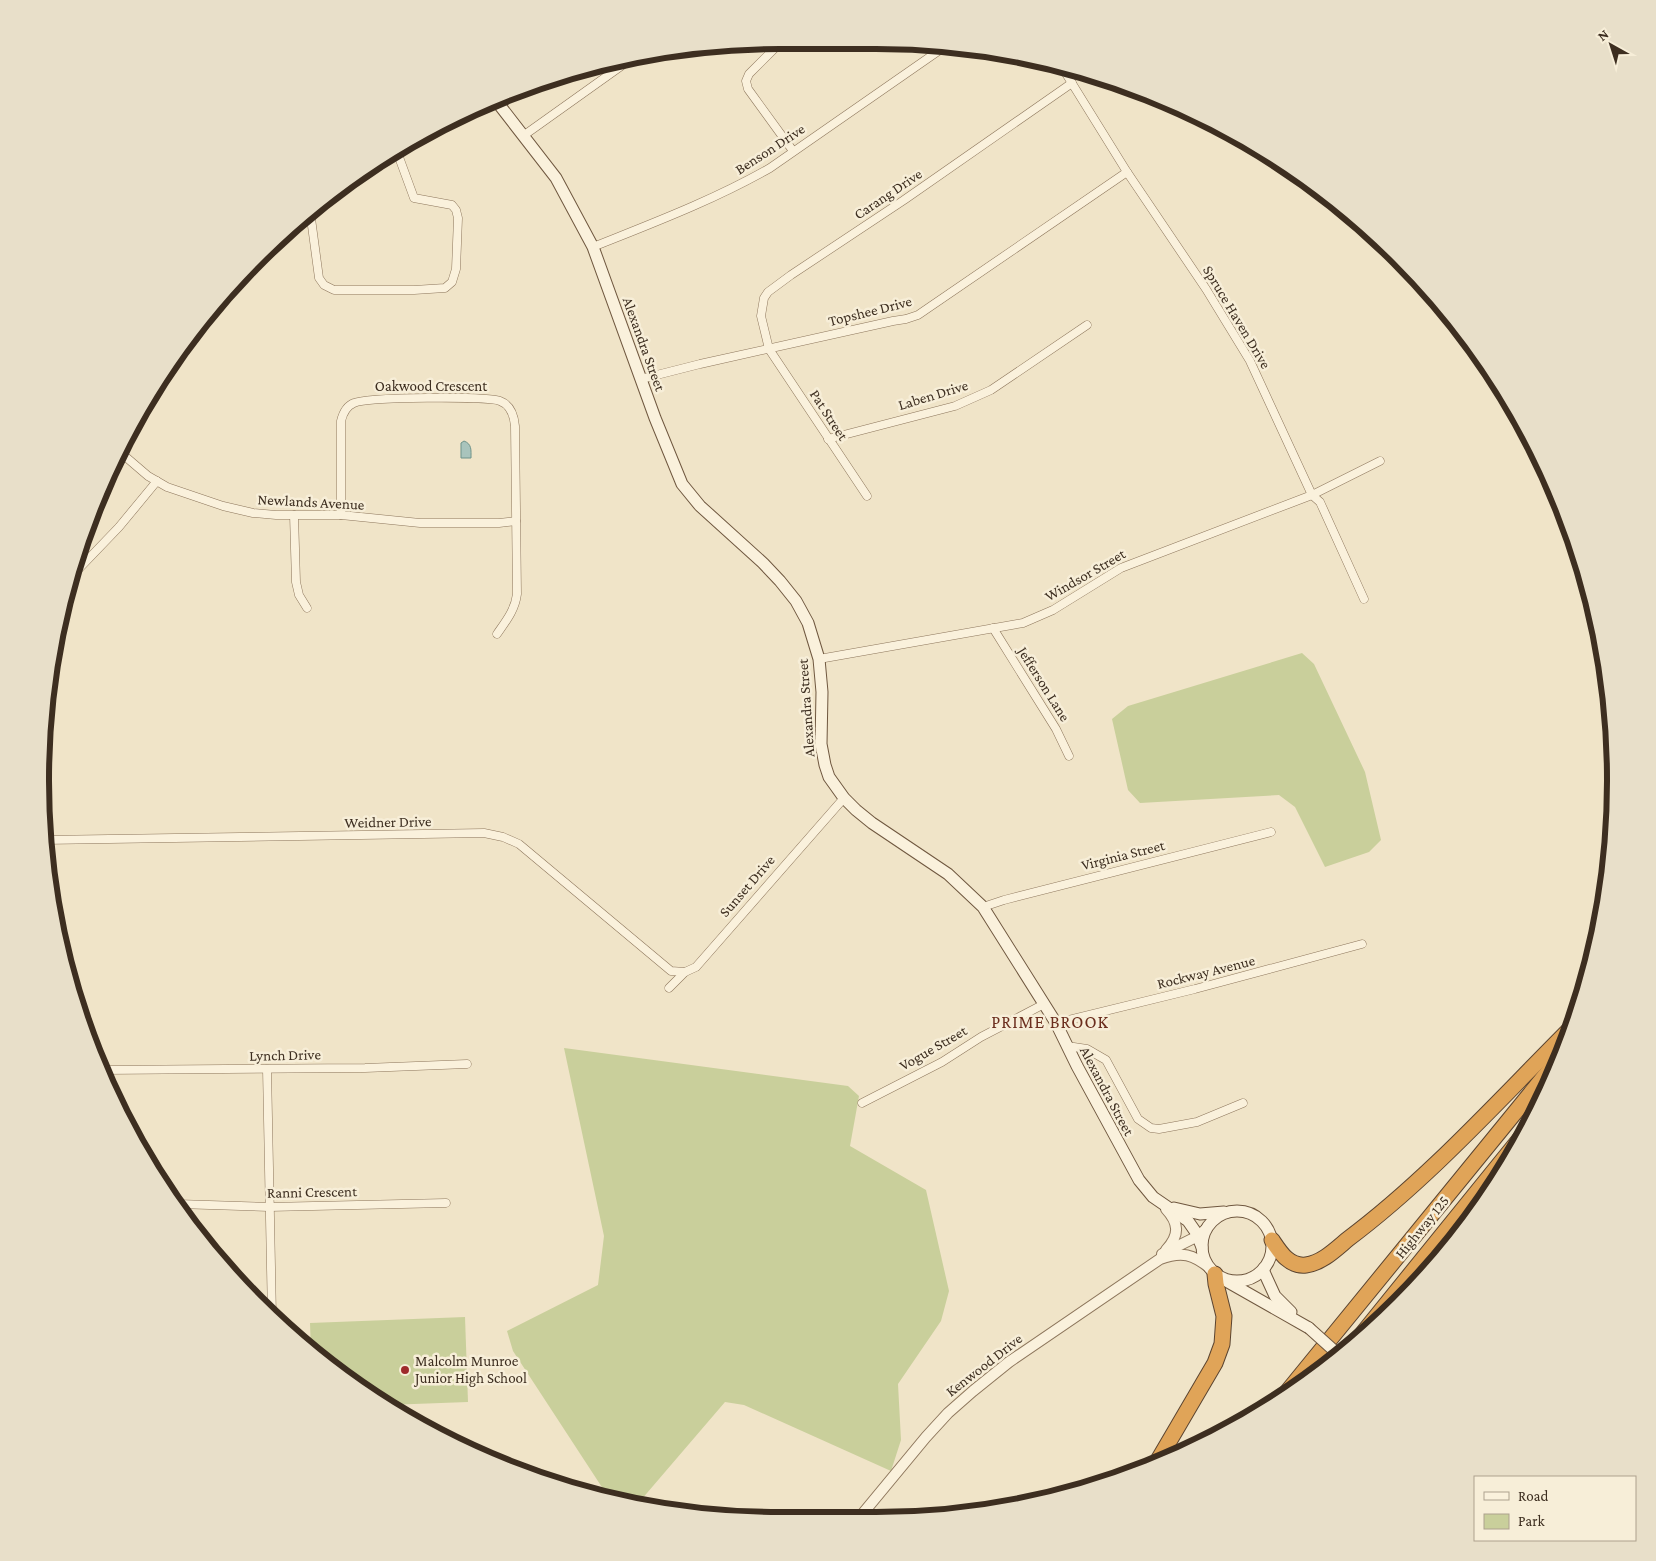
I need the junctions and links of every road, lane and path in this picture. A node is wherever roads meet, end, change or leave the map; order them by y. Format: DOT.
graph roads {
  1 [pos="774,49"];
  2 [pos="937,51"];
  3 [pos="619,67"];
  4 [pos="1067,74"];
  5 [pos="1072,83"];
  6 [pos="499,104"];
  7 [pos="523,136"];
  8 [pos="793,151"];
  9 [pos="399,157"];
  10 [pos="1128,172"];
  11 [pos="311,220"];
  12 [pos="593,248"];
  13 [pos="1088,325"];
  14 [pos="769,349"];
  15 [pos="641,379"];
  16 [pos="828,439"];
  17 [pos="125,456"];
  18 [pos="1380,461"];
  19 [pos="157,481"];
  20 [pos="1312,495"];
  21 [pos="867,496"];
  22 [pos="294,515"];
  23 [pos="341,515"];
  24 [pos="516,521"];
  25 [pos="82,566"];
  26 [pos="1364,599"];
  27 [pos="307,608"];
  28 [pos="993,628"];
  29 [pos="496,634"];
  30 [pos="819,659"];
  31 [pos="1070,756"];
  32 [pos="844,798"];
  33 [pos="1271,832"];
  34 [pos="51,840"];
  35 [pos="983,907"];
  36 [pos="1362,944"];
  37 [pos="684,972"];
  38 [pos="669,988"];
  39 [pos="1044,1004"];
  40 [pos="1056,1023"];
  41 [pos="1560,1039"];
  42 [pos="1067,1046"];
  43 [pos="467,1064"];
  44 [pos="267,1069"];
  45 [pos="108,1070"];
  46 [pos="1545,1075"];
  47 [pos="862,1103"];
  48 [pos="1243,1103"];
  49 [pos="1493,1172"];
  50 [pos="1159,1202"];
  51 [pos="184,1204"];
  52 [pos="446,1204"];
  53 [pos="269,1207"];
  54 [pos="1231,1212"];
  55 [pos="1202,1237"];
  56 [pos="1272,1240"];
  57 [pos="1162,1255"];
  58 [pos="1152,1264"];
  59 [pos="1264,1268"];
  60 [pos="1215,1273"];
  61 [pos="1385,1305"];
  62 [pos="272,1306"];
  63 [pos="1309,1328"];
  64 [pos="1334,1350"];
  65 [pos="1300,1376"];
  66 [pos="1160,1455"];
  67 [pos="864,1512"];
  1 -- 8 [label="street"];
  2 -- 8 [label="street, Benson Drive"];
  3 -- 7 [label="street"];
  4 -- 5 [label="street, Spruce Haven Drive"];
  5 -- 10 [label="street, Spruce Haven Drive"];
  5 -- 14 [label="street, Carang Drive"];
  6 -- 7 [label="main road, Alexandra Street"];
  7 -- 12 [label="main road, Alexandra Street"];
  8 -- 12 [label="street, Benson Drive"];
  9 -- 11 [label="street"];
  10 -- 14 [label="street, Topshee Drive"];
  10 -- 20 [label="street, Spruce Haven Drive"];
  12 -- 15 [label="main road, Alexandra Street"];
  13 -- 16 [label="street, Laben Drive"];
  14 -- 15 [label="street, Topshee Drive"];
  14 -- 16 [label="street, Pat Street"];
  15 -- 30 [label="main road, Alexandra Street"];
  16 -- 21 [label="street, Pat Street"];
  17 -- 19 [label="street, Newlands Avenue"];
  18 -- 20 [label="street, Windsor Street"];
  19 -- 22 [label="street, Newlands Avenue"];
  19 -- 25 [label="street"];
  20 -- 26 [label="street, Spruce Haven Drive"];
  20 -- 28 [label="street, Windsor Street"];
  22 -- 23 [label="street, Newlands Avenue"];
  22 -- 27 [label="street"];
  23 -- 24 [label="street, Newlands Avenue"];
  23 -- 24 [label="street, Oakwood Crescent"];
  24 -- 29 [label="street, Oakwood Crescent"];
  28 -- 30 [label="street, Windsor Street"];
  28 -- 31 [label="street, Jefferson Lane"];
  30 -- 32 [label="main road, Alexandra Street"];
  32 -- 35 [label="main road, Alexandra Street"];
  32 -- 37 [label="street, Sunset Drive"];
  33 -- 35 [label="street, Virginia Street"];
  34 -- 37 [label="street, Weidner Drive"];
  35 -- 39 [label="main road, Alexandra Street"];
  36 -- 40 [label="street, Rockway Avenue"];
  37 -- 38 [label="street, Sunset Drive"];
  39 -- 40 [label="main road, Alexandra Street"];
  39 -- 47 [label="street, Vogue Street"];
  40 -- 42 [label="main road, Alexandra Street"];
  41 -- 56 [label="highway"];
  42 -- 48 [label="street"];
  42 -- 50 [label="main road, Alexandra Street"];
  43 -- 44 [label="street, Lynch Drive"];
  44 -- 45 [label="street, Lynch Drive"];
  44 -- 53 [label="street"];
  46 -- 65 [label="highway, Highway 125"];
  49 -- 61 [label="highway, Highway 125"];
  50 -- 54 [label="main road, Alexandra Street"];
  50 -- 55 [label="main road, Alexandra Street"];
  50 -- 57 [label="street"];
  51 -- 53 [label="street, Ranni Crescent"];
  52 -- 53 [label="street, Ranni Crescent"];
  53 -- 62 [label="street"];
  54 -- 55 [label="main road"];
  54 -- 56 [label="main road"];
  55 -- 57 [label="street, Kenwood Drive"];
  55 -- 60 [label="main road"];
  56 -- 59 [label="main road"];
  57 -- 58 [label="street, Kenwood Drive"];
  58 -- 60 [label="street, Kenwood Drive"];
  58 -- 67 [label="street, Kenwood Drive"];
  59 -- 60 [label="main road"];
  59 -- 63 [label="main road"];
  60 -- 63 [label="main road"];
  60 -- 66 [label="highway"];
  63 -- 64 [label="main road, bridge"];
}
